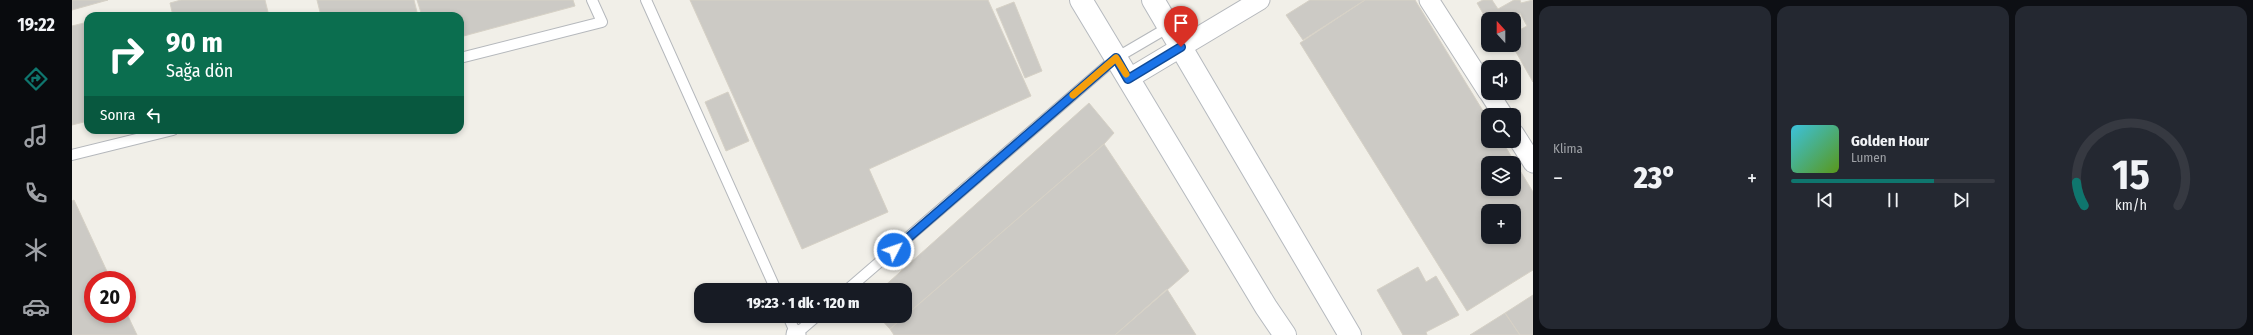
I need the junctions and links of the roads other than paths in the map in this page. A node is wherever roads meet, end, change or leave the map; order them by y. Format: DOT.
graph roads {
  1 [pos="592,0"];
  2 [pos="646,0"];
  3 [pos="1081,0"];
  4 [pos="1153,0"];
  5 [pos="1260,0"];
  6 [pos="1429,0"];
  7 [pos="1169,27"];
  8 [pos="1181,47"];
  9 [pos="464,57"];
  10 [pos="1116,58"];
  11 [pos="1128,79"];
  12 [pos="1481,81"];
  13 [pos="157,134"];
  14 [pos="1521,144"];
  15 [pos="72,155"];
  16 [pos="1533,162"];
  17 [pos="773,283"];
  18 [pos="855,283"];
  19 [pos="791,323"];
  20 [pos="809,323"];
  21 [pos="796,334"];
  22 [pos="1285,335"];
  23 [pos="1350,335"];
  1 -- 9 [label="lane"];
  2 -- 17 [label="lane"];
  3 -- 10 [label="main road"];
  4 -- 7 [label="main road"];
  5 -- 8 [label="street"];
  6 -- 12 [label="street"];
  7 -- 8 [label="main road"];
  7 -- 10 [label="lane"];
  8 -- 11 [label="street"];
  8 -- 23 [label="main road"];
  10 -- 11 [label="main road"];
  10 -- 18 [label="lane"];
  11 -- 22 [label="main road"];
  13 -- 15 [label="lane"];
  14 -- 16 [label="street"];
  19 -- 21 [label="lane"];
  20 -- 21 [label="lane"];
}
